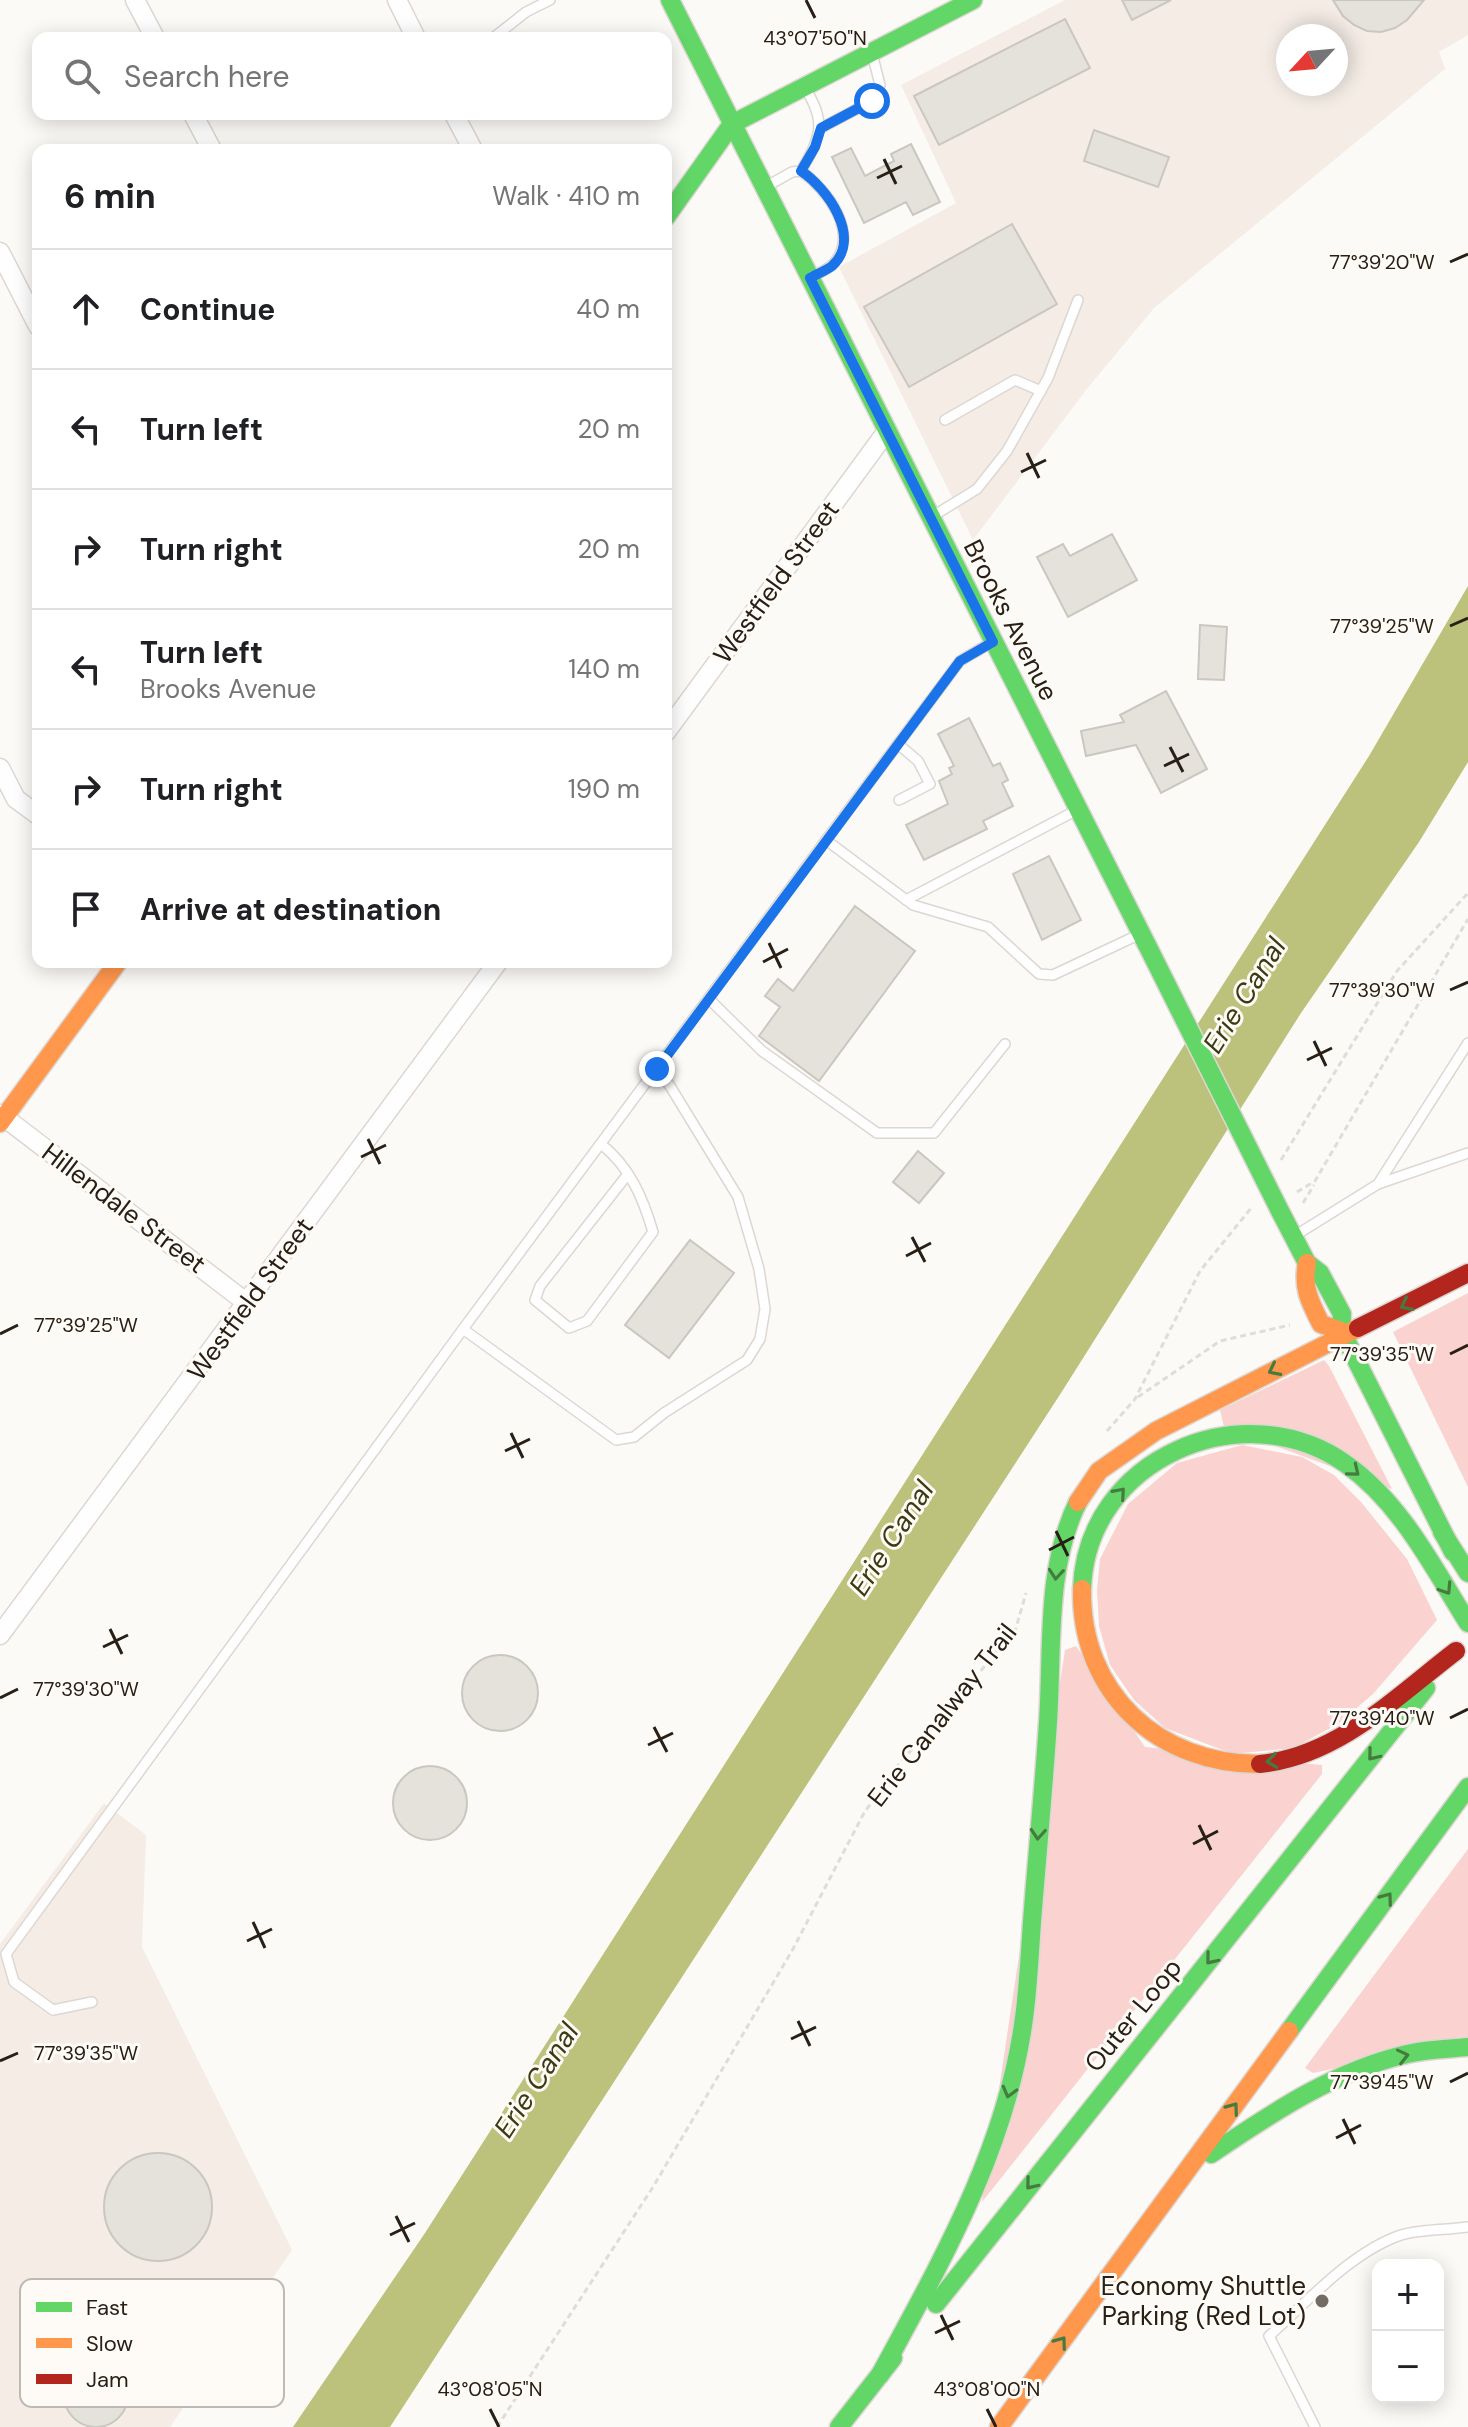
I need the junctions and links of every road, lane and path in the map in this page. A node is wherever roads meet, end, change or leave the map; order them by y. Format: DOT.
graph roads {
  1 [pos="135,0"];
  2 [pos="397,0"];
  3 [pos="550,0"];
  4 [pos="670,0"];
  5 [pos="973,0"];
  6 [pos="152,32"];
  7 [pos="413,32"];
  8 [pos="501,32"];
  9 [pos="872,52"];
  10 [pos="804,87"];
  11 [pos="196,120"];
  12 [pos="457,120"];
  13 [pos="732,124"];
  14 [pos="821,128"];
  15 [pos="209,144"];
  16 [pos="470,144"];
  17 [pos="801,171"];
  18 [pos="764,188"];
  19 [pos="672,209"];
  20 [pos="0,252"];
  21 [pos="810,278"];
  22 [pos="1078,300"];
  23 [pos="32,314"];
  24 [pos="1041,391"];
  25 [pos="945,420"];
  26 [pos="887,431"];
  27 [pos="930,518"];
  28 [pos="993,642"];
  29 [pos="672,724"];
  30 [pos="898,744"];
  31 [pos="0,768"];
  32 [pos="899,800"];
  33 [pos="1078,810"];
  34 [pos="32,811"];
  35 [pos="826,840"];
  36 [pos="1468,893"];
  37 [pos="906,900"];
  38 [pos="1468,919"];
  39 [pos="1144,939"];
  40 [pos="114,968"];
  41 [pos="494,968"];
  42 [pos="709,999"];
  43 [pos="1468,1043"];
  44 [pos="1005,1044"];
  45 [pos="657,1069"];
  46 [pos="1,1118"];
  47 [pos="601,1144"];
  48 [pos="1468,1153"];
  49 [pos="1275,1171"];
  50 [pos="628,1174"];
  51 [pos="1315,1181"];
  52 [pos="1378,1184"];
  53 [pos="1297,1192"];
  54 [pos="1303,1203"];
  55 [pos="1253,1206"];
  56 [pos="1293,1237"];
  57 [pos="1468,1273"];
  58 [pos="247,1303"];
  59 [pos="1290,1325"];
  60 [pos="463,1329"];
  61 [pos="1342,1333"];
  62 [pos="1135,1399"];
  63 [pos="1107,1431"];
  64 [pos="1442,1532"];
  65 [pos="1468,1573"];
  66 [pos="1468,1582"];
  67 [pos="1029,1583"];
  68 [pos="1468,1623"];
  69 [pos="0,1635"];
  70 [pos="1462,1643"];
  71 [pos="1468,1787"];
  72 [pos="92,2002"];
  73 [pos="1468,2047"];
  74 [pos="1187,2171"];
  75 [pos="1468,2227"];
  76 [pos="880,2375"];
  77 [pos="497,2427"];
  78 [pos="839,2427"];
  79 [pos="999,2427"];
  80 [pos="1315,2427"];
  1 -- 6 [label="street"];
  2 -- 7 [label="street"];
  3 -- 8 [label="lane"];
  4 -- 13 [label="main road, Brooks Avenue"];
  5 -- 9 [label="main road"];
  9 -- 10 [label="main road"];
  9 -- 14 [label="lane"];
  10 -- 13 [label="main road"];
  10 -- 14 [label="lane"];
  11 -- 15 [label="street"];
  12 -- 16 [label="street"];
  13 -- 18 [label="main road, Brooks Avenue"];
  13 -- 19 [label="main road"];
  14 -- 17 [label="lane"];
  17 -- 18 [label="lane"];
  17 -- 21 [label="lane"];
  18 -- 21 [label="main road, Brooks Avenue"];
  20 -- 23 [label="street"];
  21 -- 26 [label="main road, Brooks Avenue"];
  22 -- 24 [label="lane"];
  24 -- 25 [label="lane"];
  24 -- 27 [label="lane"];
  26 -- 27 [label="main road, Brooks Avenue"];
  26 -- 29 [label="street, Westfield Street"];
  27 -- 28 [label="main road, Brooks Avenue"];
  28 -- 30 [label="lane"];
  28 -- 33 [label="main road, Brooks Avenue"];
  30 -- 32 [label="lane"];
  30 -- 35 [label="lane"];
  31 -- 34 [label="street"];
  33 -- 37 [label="lane"];
  33 -- 39 [label="main road, Brooks Avenue"];
  35 -- 37 [label="lane"];
  35 -- 42 [label="lane"];
  36 -- 49 [label="path"];
  37 -- 39 [label="lane"];
  38 -- 51 [label="path"];
  39 -- 56 [label="main road, Brooks Avenue, bridge"];
  40 -- 46 [label="main road"];
  41 -- 58 [label="street, Westfield Street"];
  42 -- 44 [label="lane"];
  42 -- 45 [label="lane"];
  43 -- 52 [label="lane"];
  45 -- 47 [label="lane"];
  45 -- 60 [label="lane"];
  46 -- 58 [label="street, Hillendale Street"];
  47 -- 50 [label="lane"];
  47 -- 60 [label="lane"];
  48 -- 52 [label="lane"];
  50 -- 50 [label="lane"];
  51 -- 53 [label="path"];
  51 -- 54 [label="path"];
  52 -- 56 [label="lane"];
  55 -- 62 [label="path"];
  56 -- 61 [label="main road, Brooks Avenue"];
  57 -- 61 [label="main road, one-way"];
  58 -- 69 [label="street, Westfield Street"];
  59 -- 62 [label="path"];
  60 -- 72 [label="lane"];
  61 -- 64 [label="main road, Brooks Avenue"];
  61 -- 76 [label="main road, one-way"];
  62 -- 63 [label="path"];
  64 -- 65 [label="main road"];
  64 -- 66 [label="main road, Brooks Avenue"];
  67 -- 77 [label="path, Erie Canalway Trail"];
  70 -- 68 [label="main road, one-way"];
  70 -- 76 [label="main road, Outer Loop, one-way"];
  74 -- 71 [label="main road, one-way"];
  74 -- 73 [label="main road, one-way"];
  79 -- 74 [label="main road, one-way"];
  75 -- 80 [label="lane"];
  76 -- 78 [label="main road, Outer Loop"];
}
